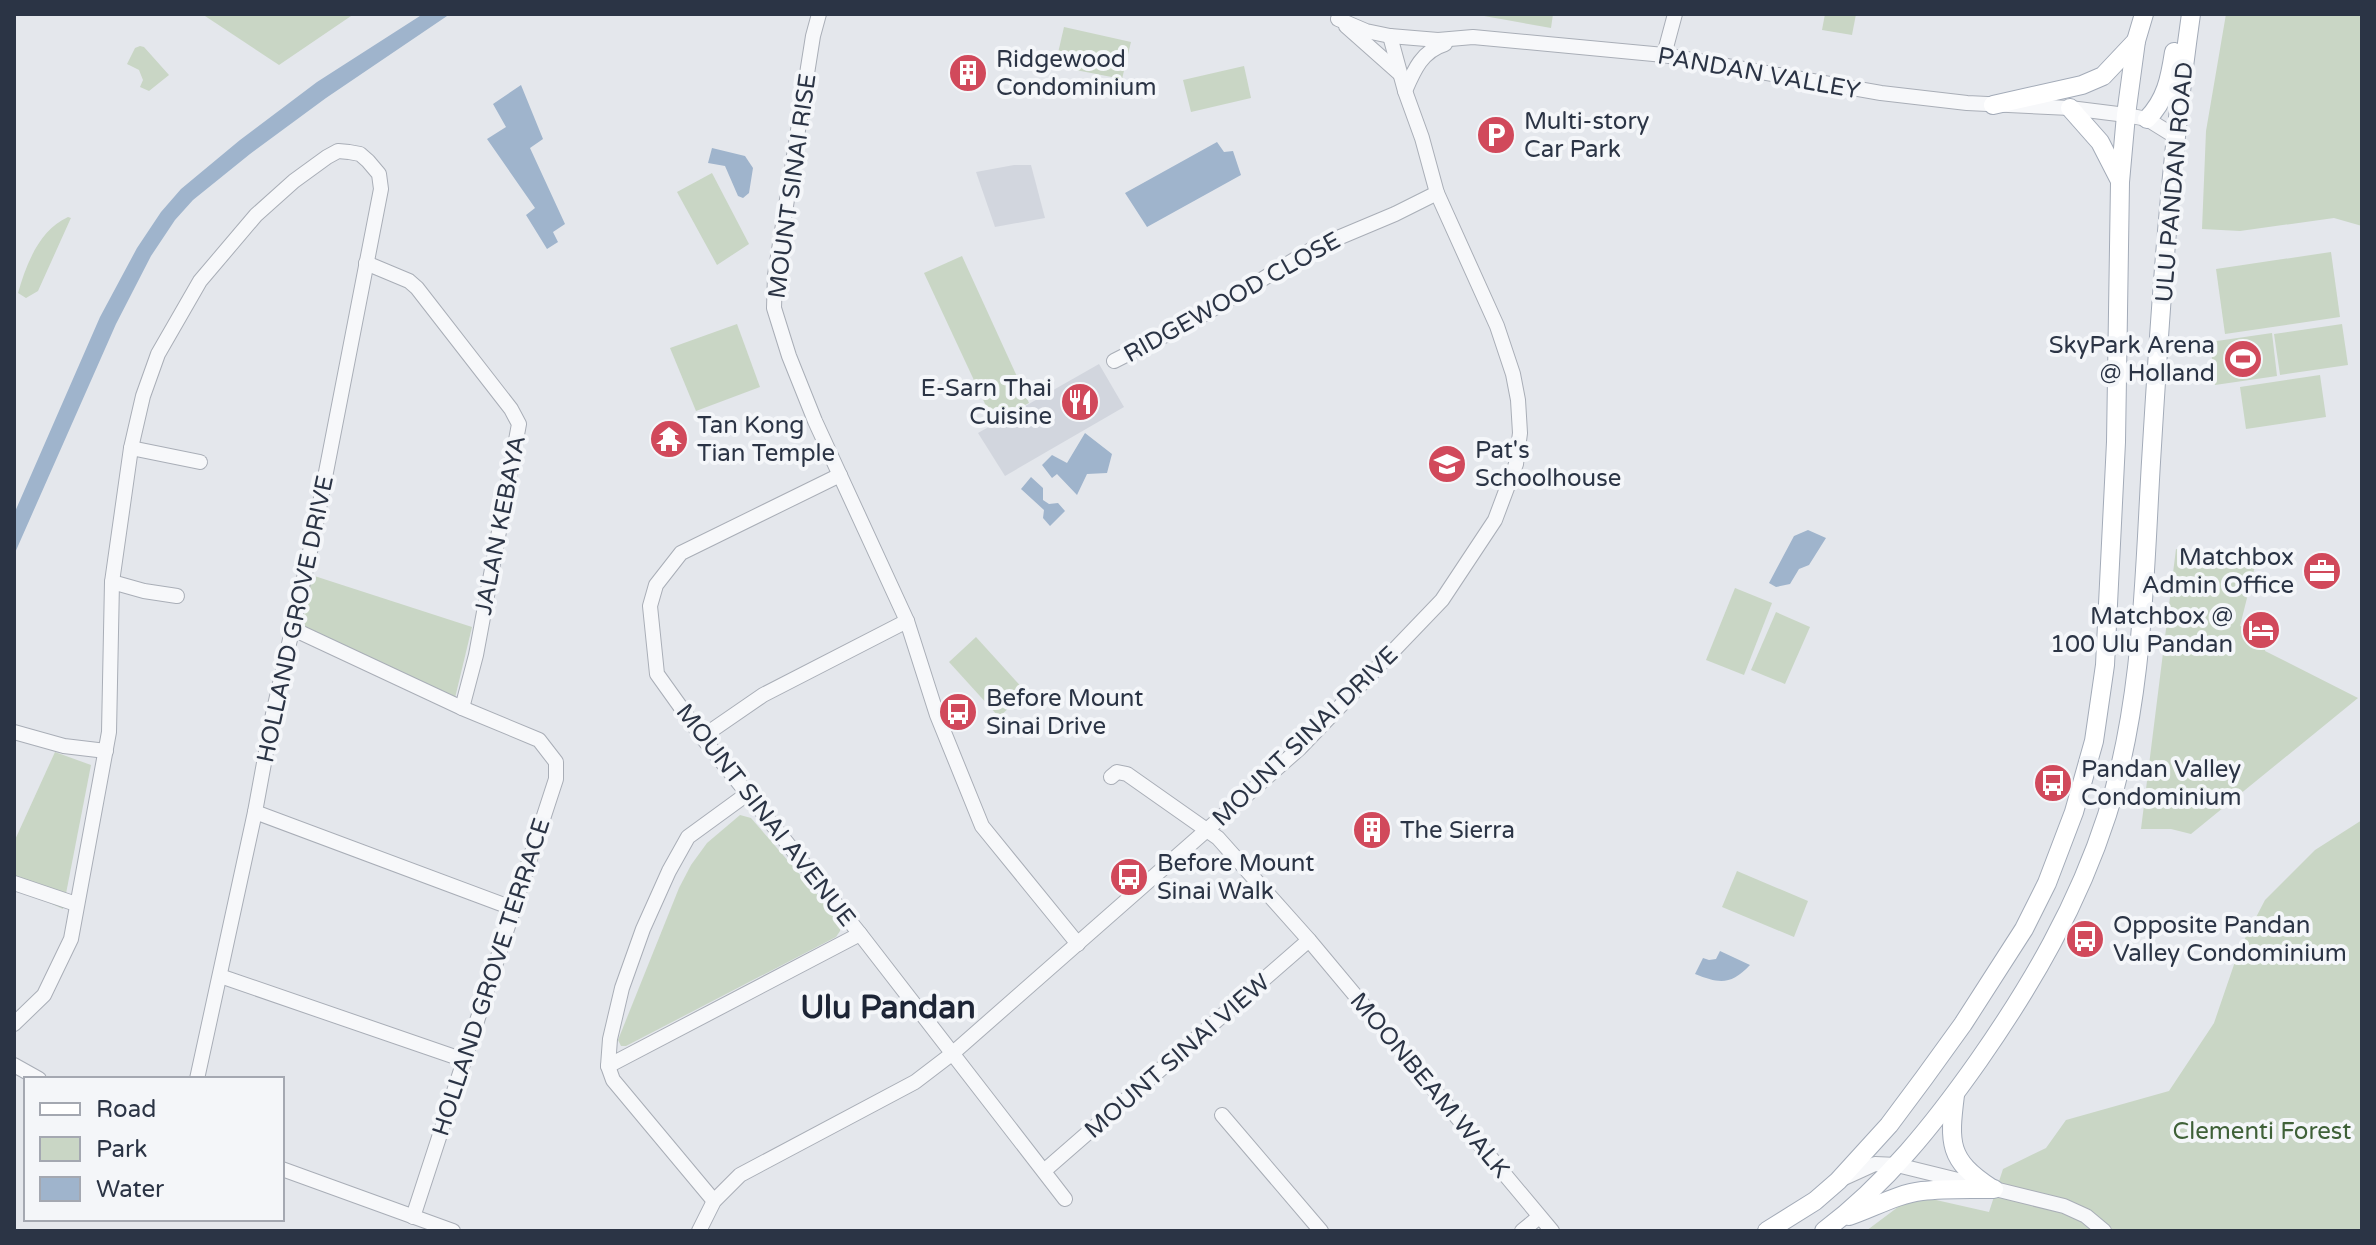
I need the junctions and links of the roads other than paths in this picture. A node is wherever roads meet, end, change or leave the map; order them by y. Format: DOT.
graph roads {
  1 [pos="819,14"];
  2 [pos="1675,14"];
  3 [pos="2144,14"];
  4 [pos="2181,14"];
  5 [pos="2191,14"];
  6 [pos="1334,16"];
  7 [pos="1390,36"];
  8 [pos="1473,37"];
  9 [pos="2136,41"];
  10 [pos="1664,55"];
  11 [pos="1400,74"];
  12 [pos="1405,91"];
  13 [pos="1993,105"];
  14 [pos="2070,108"];
  15 [pos="2126,115"];
  16 [pos="2147,119"];
  17 [pos="2176,137"];
  18 [pos="2120,182"];
  19 [pos="1437,193"];
  20 [pos="366,263"];
  21 [pos="1114,361"];
  22 [pos="131,448"];
  23 [pos="200,462"];
  24 [pos="840,475"];
  25 [pos="112,582"];
  26 [pos="177,596"];
  27 [pos="907,621"];
  28 [pos="293,629"];
  29 [pos="462,708"];
  30 [pos="14,732"];
  31 [pos="702,737"];
  32 [pos="106,751"];
  33 [pos="1111,777"];
  34 [pos="747,794"];
  35 [pos="255,812"];
  36 [pos="1207,832"];
  37 [pos="14,883"];
  38 [pos="76,904"];
  39 [pos="512,908"];
  40 [pos="860,934"];
  41 [pos="1309,940"];
  42 [pos="1078,944"];
  43 [pos="220,976"];
  44 [pos="14,1024"];
  45 [pos="953,1053"];
  46 [pos="464,1060"];
  47 [pos="14,1065"];
  48 [pos="608,1066"];
  49 [pos="35,1077"];
  50 [pos="197,1077"];
  51 [pos="1955,1095"];
  52 [pos="1222,1115"];
  53 [pos="1897,1165"];
  54 [pos="284,1170"];
  55 [pos="1044,1171"];
  56 [pos="1838,1181"];
  57 [pos="1994,1189"];
  58 [pos="1065,1199"];
  59 [pos="714,1201"];
  60 [pos="413,1217"];
  61 [pos="1539,1217"];
  62 [pos="1831,1226"];
  63 [pos="453,1231"];
  64 [pos="699,1231"];
  65 [pos="1321,1231"];
  66 [pos="1522,1231"];
  67 [pos="1552,1231"];
  68 [pos="1767,1231"];
  69 [pos="2104,1231"];
  1 -- 24 [label="street, MOUNT SINAI RISE"];
  2 -- 10 [label="street"];
  3 -- 9 [label="main road, ULU PANDAN ROAD"];
  4 -- 16 [label="main road"];
  5 -- 17 [label="main road, ULU PANDAN ROAD"];
  6 -- 7 [label="street, PANDAN VALLEY"];
  6 -- 11 [label="street"];
  7 -- 8 [label="street, PANDAN VALLEY"];
  7 -- 11 [label="street, MOUNT SINAI DRIVE"];
  8 -- 10 [label="street, PANDAN VALLEY"];
  8 -- 12 [label="street"];
  9 -- 13 [label="main road"];
  9 -- 15 [label="main road, ULU PANDAN ROAD"];
  10 -- 13 [label="street, PANDAN VALLEY"];
  11 -- 12 [label="street, MOUNT SINAI DRIVE"];
  12 -- 19 [label="street, MOUNT SINAI DRIVE"];
  13 -- 14 [label="street, PANDAN VALLEY"];
  14 -- 15 [label="street, PANDAN VALLEY"];
  14 -- 18 [label="main road"];
  15 -- 16 [label="street, PANDAN VALLEY"];
  15 -- 18 [label="main road, ULU PANDAN ROAD"];
  16 -- 17 [label="street, PANDAN VALLEY"];
  17 -- 51 [label="main road, ULU PANDAN ROAD"];
  18 -- 56 [label="main road, ULU PANDAN ROAD"];
  19 -- 21 [label="street, RIDGEWOOD CLOSE"];
  19 -- 36 [label="street, MOUNT SINAI DRIVE"];
  20 -- 22 [label="street, HOLLAND GROVE DRIVE"];
  20 -- 28 [label="street, HOLLAND GROVE DRIVE"];
  20 -- 29 [label="street, JALAN KEBAYA"];
  22 -- 23 [label="street"];
  22 -- 25 [label="street"];
  24 -- 27 [label="street, MOUNT SINAI RISE"];
  24 -- 31 [label="street, MOUNT SINAI AVENUE"];
  25 -- 26 [label="street"];
  25 -- 32 [label="street"];
  27 -- 31 [label="street"];
  27 -- 42 [label="street, MOUNT SINAI RISE"];
  28 -- 29 [label="street"];
  28 -- 35 [label="street, HOLLAND GROVE DRIVE"];
  29 -- 39 [label="street, HOLLAND GROVE TERRACE"];
  30 -- 32 [label="street"];
  31 -- 34 [label="street, MOUNT SINAI AVENUE"];
  32 -- 38 [label="street"];
  33 -- 36 [label="street, MOONBEAM WALK"];
  34 -- 40 [label="street, MOUNT SINAI AVENUE"];
  34 -- 48 [label="street"];
  35 -- 39 [label="street"];
  35 -- 43 [label="street, HOLLAND GROVE DRIVE"];
  36 -- 41 [label="street, MOONBEAM WALK"];
  36 -- 42 [label="street, MOUNT SINAI DRIVE"];
  37 -- 38 [label="street"];
  38 -- 44 [label="street"];
  39 -- 46 [label="street, HOLLAND GROVE TERRACE"];
  40 -- 45 [label="street, MOUNT SINAI AVENUE"];
  40 -- 48 [label="street"];
  41 -- 55 [label="street, MOUNT SINAI VIEW"];
  41 -- 61 [label="street, MOONBEAM WALK"];
  42 -- 45 [label="street, MOUNT SINAI DRIVE"];
  43 -- 46 [label="street"];
  43 -- 50 [label="street, HOLLAND GROVE DRIVE"];
  45 -- 55 [label="street, MOUNT SINAI AVENUE"];
  45 -- 59 [label="street, MOUNT SINAI DRIVE"];
  46 -- 60 [label="street, HOLLAND GROVE TERRACE"];
  47 -- 49 [label="street"];
  48 -- 59 [label="street"];
  51 -- 53 [label="main road, ULU PANDAN ROAD"];
  51 -- 57 [label="main road"];
  52 -- 65 [label="street"];
  53 -- 56 [label="street"];
  53 -- 57 [label="street"];
  53 -- 62 [label="main road, ULU PANDAN ROAD"];
  54 -- 60 [label="street"];
  55 -- 58 [label="street, MOUNT SINAI AVENUE"];
  56 -- 68 [label="main road, ULU PANDAN ROAD"];
  57 -- 62 [label="main road"];
  57 -- 69 [label="street"];
  59 -- 64 [label="street, MOUNT SINAI DRIVE"];
  60 -- 63 [label="street"];
  61 -- 66 [label="street"];
  61 -- 67 [label="street, MOONBEAM WALK"];
}
